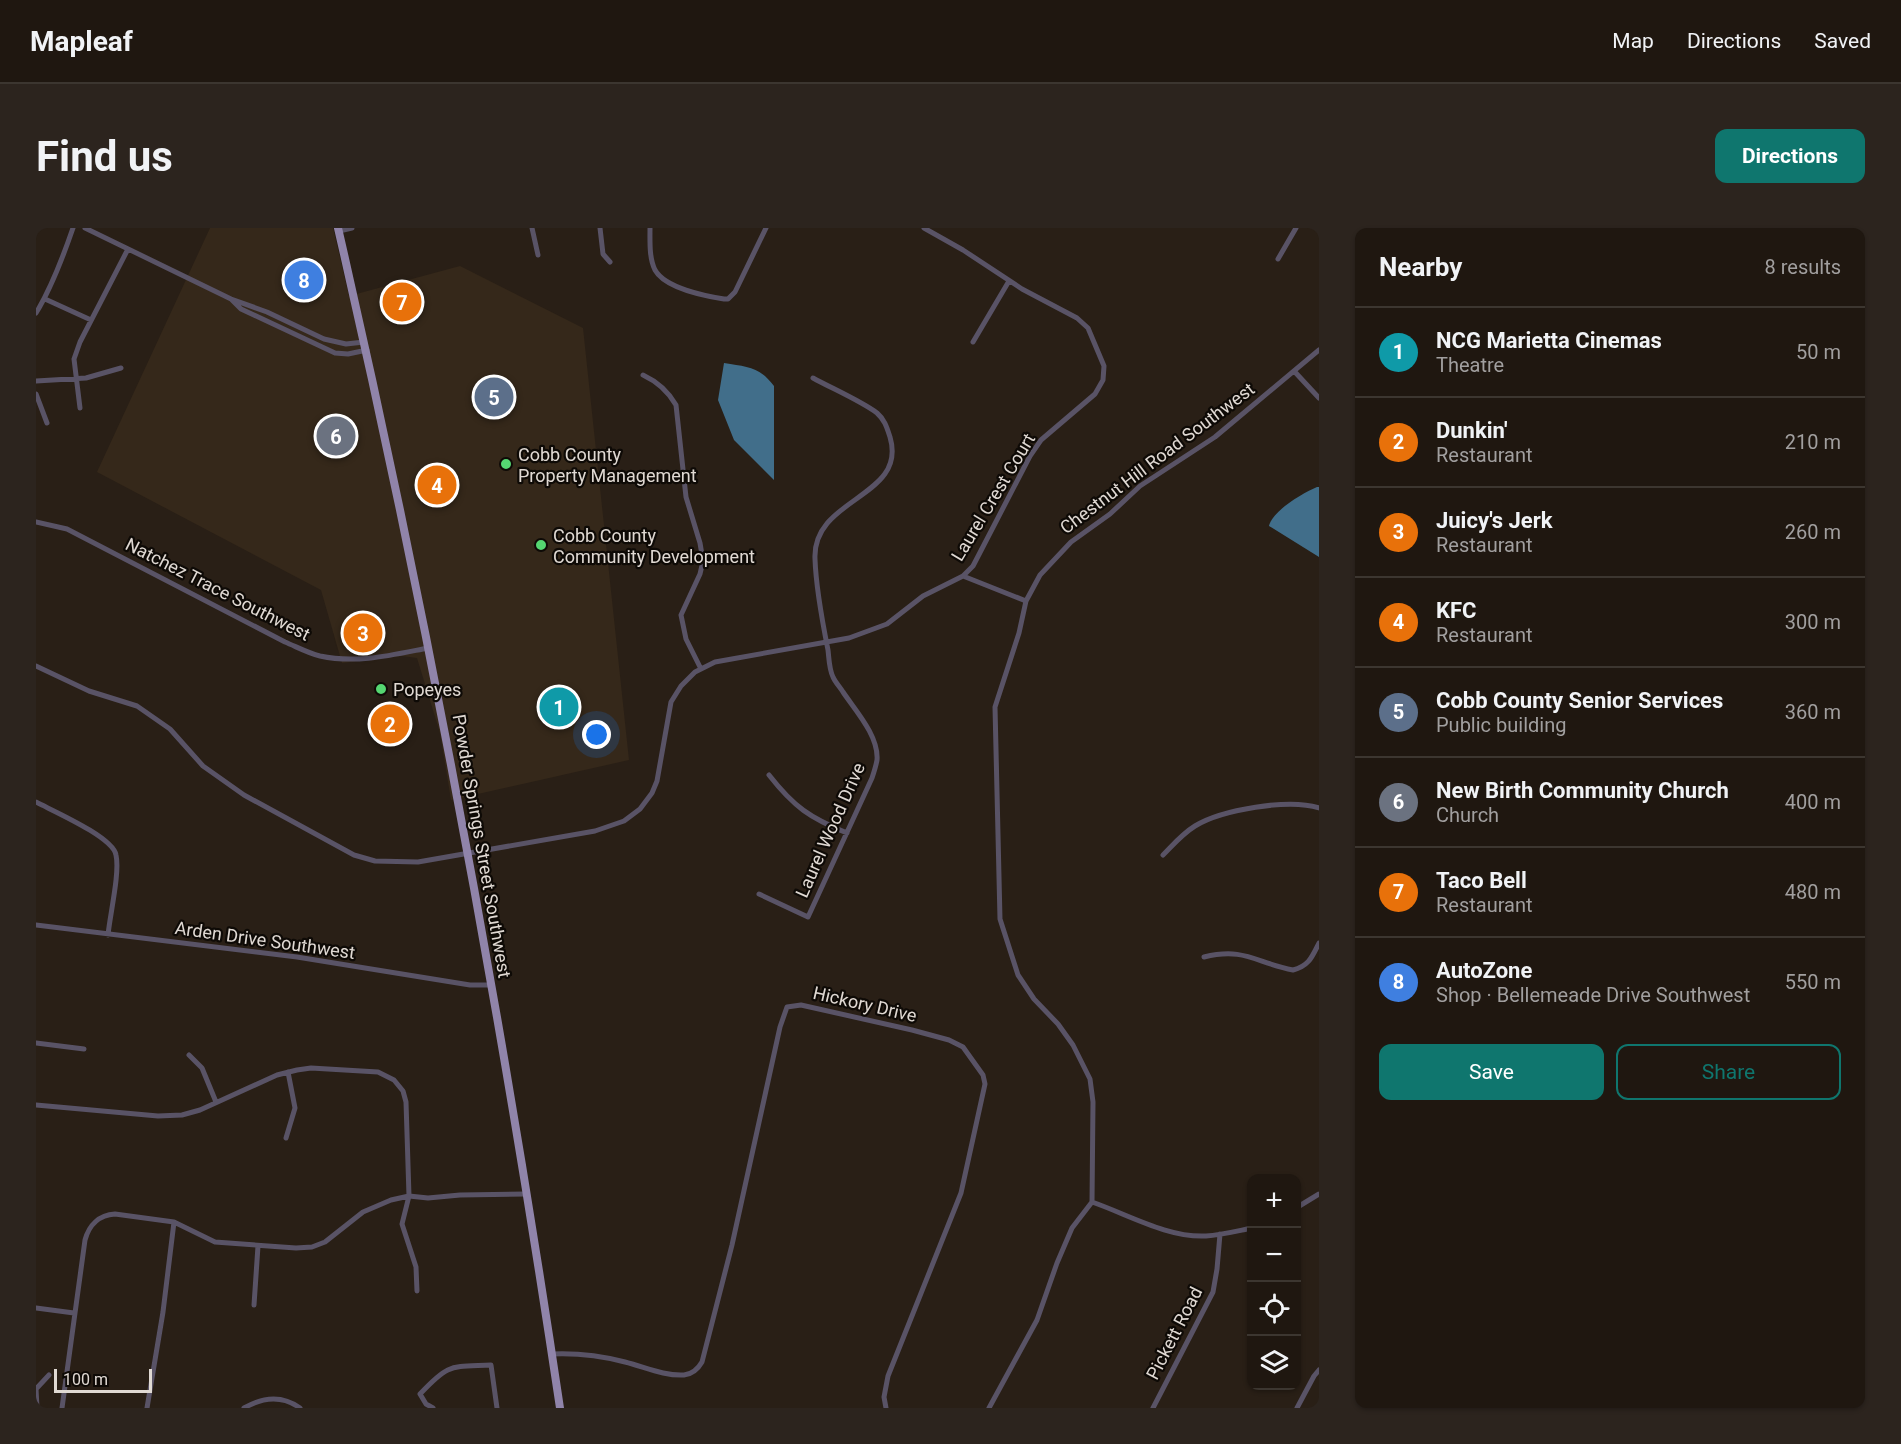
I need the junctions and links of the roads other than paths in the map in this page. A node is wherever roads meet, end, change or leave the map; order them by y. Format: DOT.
graph roads {
  1 [pos="74,228"];
  2 [pos="85,228"];
  3 [pos="351,228"];
  4 [pos="532,228"];
  5 [pos="600,228"];
  6 [pos="650,228"];
  7 [pos="766,228"];
  8 [pos="924,228"];
  9 [pos="1296,228"];
  10 [pos="339,230"];
  11 [pos="128,249"];
  12 [pos="538,255"];
  13 [pos="1278,259"];
  14 [pos="610,262"];
  15 [pos="1009,281"];
  16 [pos="45,299"];
  17 [pos="231,299"];
  18 [pos="36,313"];
  19 [pos="91,320"];
  20 [pos="973,342"];
  21 [pos="366,346"];
  22 [pos="1319,350"];
  23 [pos="121,368"];
  24 [pos="1294,370"];
  25 [pos="643,375"];
  26 [pos="76,378"];
  27 [pos="813,378"];
  28 [pos="36,381"];
  29 [pos="36,394"];
  30 [pos="1319,398"];
  31 [pos="80,408"];
  32 [pos="47,423"];
  33 [pos="36,522"];
  34 [pos="963,576"];
  35 [pos="1026,601"];
  36 [pos="826,642"];
  37 [pos="428,648"];
  38 [pos="36,666"];
  39 [pos="701,669"];
  40 [pos="769,775"];
  41 [pos="36,802"];
  42 [pos="1319,808"];
  43 [pos="847,833"];
  44 [pos="466,853"];
  45 [pos="1163,855"];
  46 [pos="759,894"];
  47 [pos="36,925"];
  48 [pos="108,934"];
  49 [pos="1319,943"];
  50 [pos="1204,957"];
  51 [pos="490,985"];
  52 [pos="36,1043"];
  53 [pos="84,1049"];
  54 [pos="189,1054"];
  55 [pos="288,1072"];
  56 [pos="216,1102"];
  57 [pos="36,1105"];
  58 [pos="286,1138"];
  59 [pos="526,1194"];
  60 [pos="1319,1194"];
  61 [pos="409,1196"];
  62 [pos="1092,1202"];
  63 [pos="1301,1205"];
  64 [pos="174,1222"];
  65 [pos="1247,1229"];
  66 [pos="1220,1234"];
  67 [pos="258,1246"];
  68 [pos="417,1291"];
  69 [pos="254,1305"];
  70 [pos="36,1308"];
  71 [pos="74,1313"];
  72 [pos="552,1354"];
  73 [pos="1319,1370"];
  74 [pos="49,1375"];
  75 [pos="38,1408"];
  76 [pos="62,1408"];
  77 [pos="147,1408"];
  78 [pos="244,1408"];
  79 [pos="300,1408"];
  80 [pos="433,1408"];
  81 [pos="497,1408"];
  82 [pos="560,1408"];
  83 [pos="886,1408"];
  84 [pos="989,1408"];
  85 [pos="1153,1408"];
  86 [pos="1297,1408"];
  1 -- 16 [label="street"];
  2 -- 11 [label="street"];
  3 -- 10 [label="street"];
  4 -- 12 [label="street"];
  5 -- 14 [label="street"];
  6 -- 7 [label="street"];
  8 -- 15 [label="street, Laurel Crest Court"];
  9 -- 13 [label="street"];
  10 -- 21 [label="main road, Powder Springs Street Southwest"];
  11 -- 17 [label="street"];
  11 -- 19 [label="street"];
  15 -- 20 [label="street"];
  15 -- 34 [label="street, Laurel Crest Court"];
  16 -- 18 [label="street"];
  16 -- 19 [label="street"];
  17 -- 21 [label="street"];
  17 -- 21 [label="street"];
  19 -- 26 [label="street"];
  21 -- 37 [label="main road, Powder Springs Street Southwest"];
  22 -- 24 [label="street, Chestnut Hill Road Southwest"];
  23 -- 26 [label="street"];
  24 -- 30 [label="street"];
  24 -- 35 [label="street, Chestnut Hill Road Southwest"];
  25 -- 39 [label="street"];
  26 -- 28 [label="street"];
  26 -- 31 [label="street"];
  27 -- 36 [label="street, Laurel Wood Drive"];
  29 -- 32 [label="street"];
  33 -- 37 [label="street, Natchez Trace Southwest"];
  34 -- 35 [label="street"];
  34 -- 36 [label="street"];
  35 -- 62 [label="street, Chestnut Hill Road Southwest"];
  36 -- 39 [label="street"];
  36 -- 43 [label="street, Laurel Wood Drive"];
  37 -- 44 [label="main road, Powder Springs Street Southwest"];
  38 -- 44 [label="street"];
  39 -- 44 [label="street"];
  40 -- 43 [label="street"];
  41 -- 48 [label="street"];
  42 -- 45 [label="street"];
  43 -- 46 [label="street, Laurel Wood Drive"];
  44 -- 51 [label="main road, Powder Springs Street Southwest"];
  47 -- 48 [label="street, Arden Drive Southwest"];
  48 -- 51 [label="street, Arden Drive Southwest"];
  49 -- 50 [label="street"];
  51 -- 59 [label="main road, Powder Springs Street Southwest"];
  52 -- 53 [label="street"];
  54 -- 56 [label="street"];
  55 -- 56 [label="street"];
  55 -- 58 [label="street"];
  55 -- 61 [label="street"];
  56 -- 57 [label="street"];
  59 -- 61 [label="street"];
  59 -- 72 [label="main road, Powder Springs Street Southwest"];
  60 -- 63 [label="street"];
  61 -- 67 [label="street"];
  61 -- 68 [label="street"];
  62 -- 66 [label="street"];
  62 -- 84 [label="street"];
  64 -- 67 [label="street"];
  64 -- 71 [label="street"];
  64 -- 77 [label="street"];
  65 -- 66 [label="street"];
  66 -- 85 [label="street, Pickett Road"];
  67 -- 69 [label="street"];
  70 -- 71 [label="street"];
  71 -- 76 [label="street"];
  72 -- 82 [label="main road, Powder Springs Street Southwest"];
  72 -- 83 [label="street, Hickory Drive"];
  73 -- 86 [label="street"];
  74 -- 75 [label="street"];
  78 -- 79 [label="street"];
  80 -- 81 [label="street"];
}
